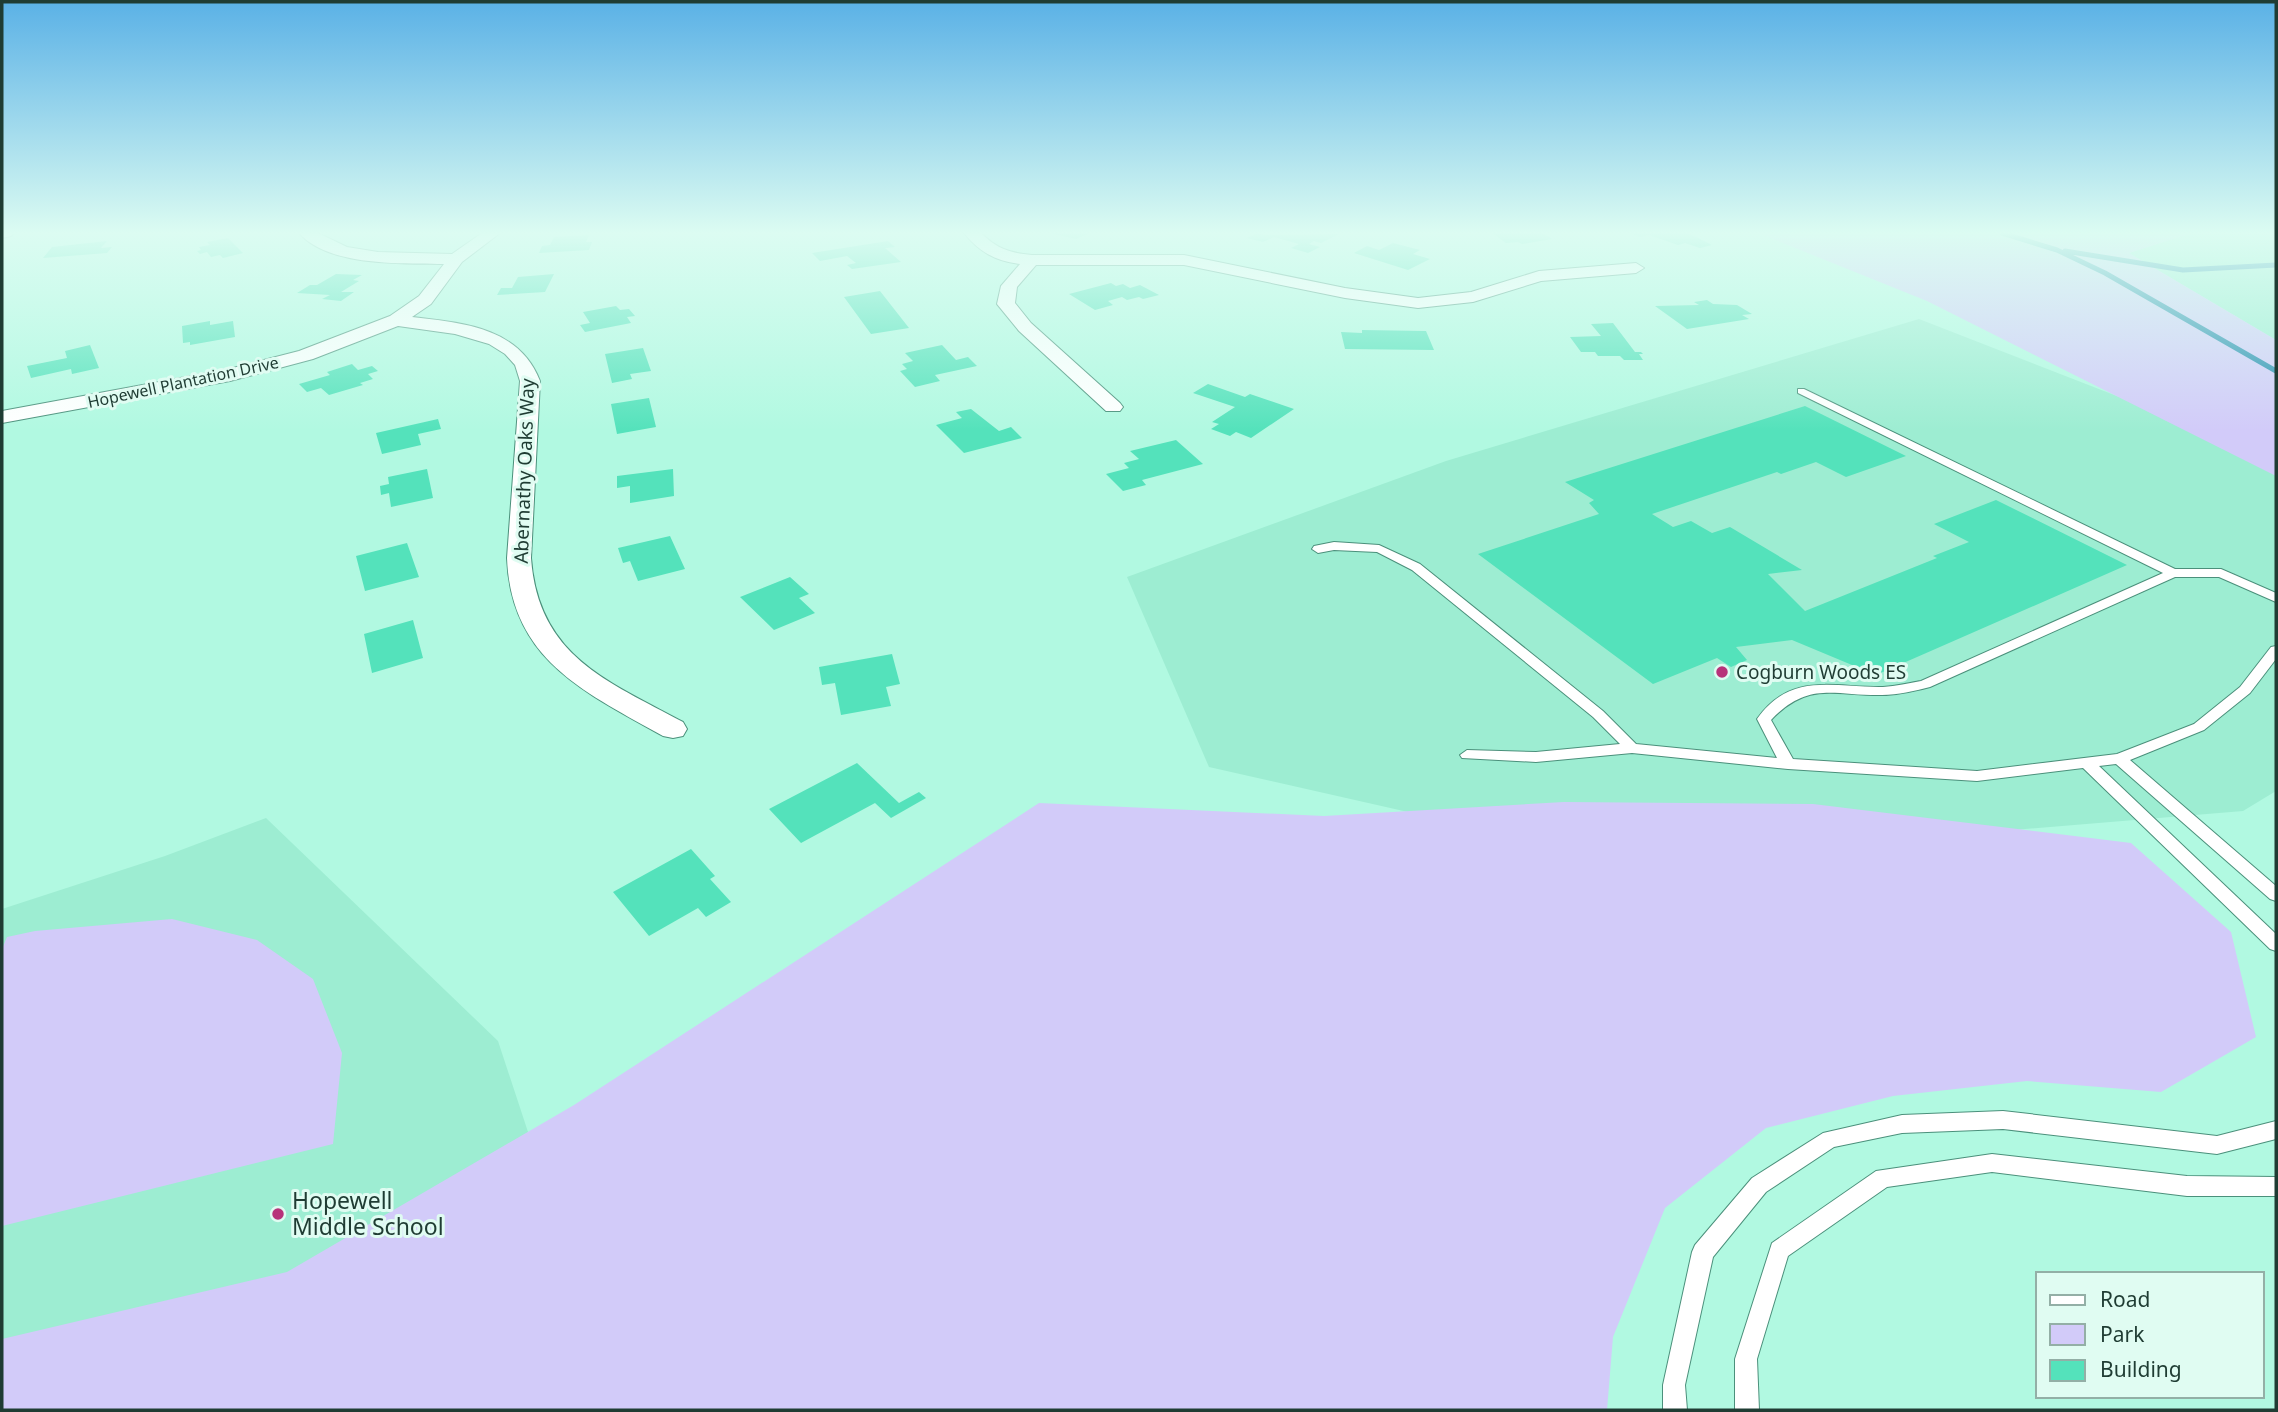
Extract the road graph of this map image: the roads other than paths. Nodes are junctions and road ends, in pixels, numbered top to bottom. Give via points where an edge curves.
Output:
1 (426, 299) edge
2 (1007, 299) edge
3 (1382, 299) edge
4 (1456, 299) edge
5 (396, 320) junction
6 (1801, 391) dead end
7 (1113, 407) dead end
8 (2, 416) edge
9 (1318, 549) dead end
10 (2173, 573) junction
11 (2276, 598) edge
12 (2276, 650) edge
13 (673, 729) dead end
14 (1632, 748) junction
15 (1467, 755) dead end
16 (2119, 759) junction
17 (2086, 763) junction
18 (1788, 764) junction
19 (2276, 895) edge
20 (2276, 944) edge
21 (2276, 1130) edge
22 (2276, 1187) edge
23 (1675, 1410) edge
24 (1747, 1410) edge

1 - 5 street, Hopewell Plantation Drive
2 - 7 street via 1025,327
3 - 4 street via 1418,303
5 - 8 street, Hopewell Plantation Drive via 262,368
5 - 13 street, Abernathy Oaks Way via 480,335 522,358 530,380 520,577 530,615 554,653 595,686
6 - 10 lane
9 - 14 lane via 1379,549 1416,567
10 - 11 lane via 2221,573
10 - 18 lane via 1925,684 1885,691 1805,688 1778,702 1764,719
12 - 16 lane via 2245,690 2199,727
14 - 15 lane via 1536,757
14 - 18 lane
16 - 17 lane
16 - 19 lane
17 - 18 lane via 1977,776
17 - 20 lane
21 - 23 lane via 2217,1145 2003,1120 1902,1124 1830,1139 1759,1185 1703,1252 1674,1385
22 - 24 lane via 2187,1185 1992,1163 1883,1178 1779,1250 1746,1359

